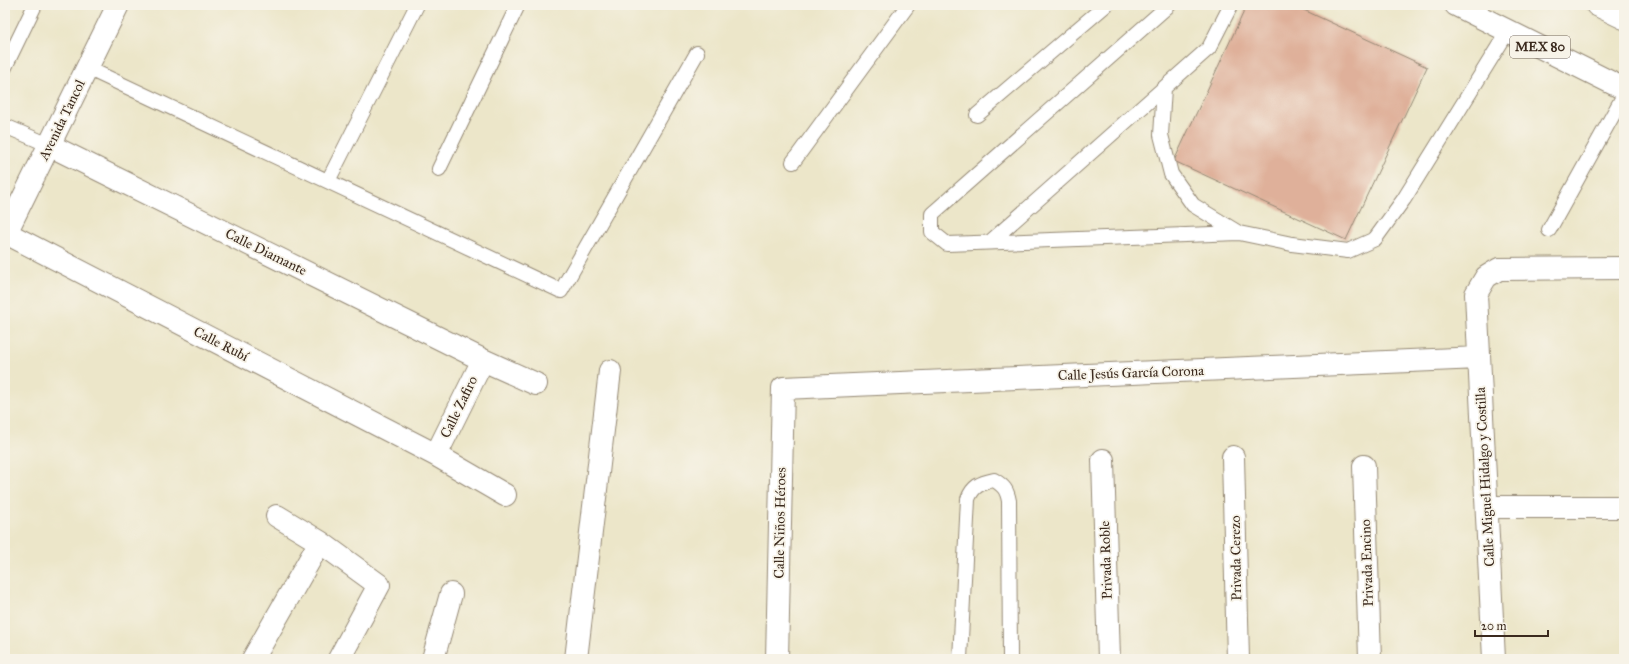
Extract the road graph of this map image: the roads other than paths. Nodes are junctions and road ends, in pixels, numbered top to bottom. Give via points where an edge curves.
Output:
1 (35, 5) edge
2 (118, 5) edge
3 (417, 5) edge
4 (518, 5) edge
5 (908, 5) edge
6 (1106, 5) edge
7 (1169, 5) edge
8 (1232, 5) edge
9 (1456, 5) edge
10 (1597, 5) edge
11 (1624, 18) edge
12 (1508, 31) junction
13 (697, 53) dead end
14 (5, 67) edge
15 (87, 68) junction
16 (1164, 88) junction
17 (1624, 90) edge
18 (1624, 95) edge
19 (977, 115) dead end
20 (5, 126) edge
21 (49, 145) junction
22 (793, 162) dead end
23 (439, 169) dead end
24 (328, 181) junction
25 (1549, 230) dead end
26 (1240, 233) junction
27 (5, 234) edge
28 (990, 242) junction
29 (1624, 268) edge
30 (1480, 358) junction
31 (482, 360) junction
32 (610, 371) dead end
33 (536, 384) dead end
34 (783, 388) joint
35 (436, 455) junction
36 (1233, 457) dead end
37 (1104, 460) dead end
38 (1364, 466) dead end
39 (505, 495) dead end
40 (1487, 507) junction
41 (1624, 508) edge
42 (277, 516) dead end
43 (320, 542) junction
44 (451, 594) dead end
45 (253, 659) edge
46 (339, 659) edge
47 (433, 659) edge
48 (576, 659) edge
49 (777, 659) edge
50 (960, 659) edge
51 (1010, 659) edge
52 (1109, 659) edge
53 (1238, 659) edge
54 (1370, 659) edge
55 (1494, 659) edge

1 - 14 lane
2 - 15 street, Avenida Tancol
3 - 24 lane
4 - 23 lane
5 - 22 lane
6 - 19 lane
7 - 28 lane via 932,214 932,232 947,244
8 - 16 lane via 1209,48
9 - 12 street, MEX 80
10 - 11 street
12 - 17 street, MEX 80
12 - 26 lane via 1404,199 1375,238 1348,251 1292,244
13 - 24 lane via 561,291
15 - 21 street, Avenida Tancol
15 - 24 lane
16 - 26 lane via 1161,135 1171,174 1193,205
16 - 28 lane
18 - 25 lane
20 - 21 lane
21 - 27 street, Avenida Tancol
21 - 31 street, Calle Diamante
26 - 28 lane
27 - 35 street, Calle Rubí
29 - 30 street, Calle Miguel Hidalgo y Costilla via 1499,269 1486,277 1476,294
30 - 34 street, Calle Jesús García Corona
30 - 40 street, Calle Miguel Hidalgo y Costilla
31 - 33 street, Calle Diamante
31 - 35 street, Calle Zafiro
32 - 48 street
34 - 49 street, Calle Niños Héroes
35 - 39 street, Calle Rubí
36 - 53 street, Privada Cerezo
37 - 52 street, Privada Roble
38 - 54 street, Privada Encino
40 - 41 street
40 - 55 street, Calle Miguel Hidalgo y Costilla
42 - 43 street
43 - 45 street
43 - 46 street via 379,585
44 - 47 street
50 - 51 lane via 968,500 971,491 978,484 994,480 1003,485 1009,501

